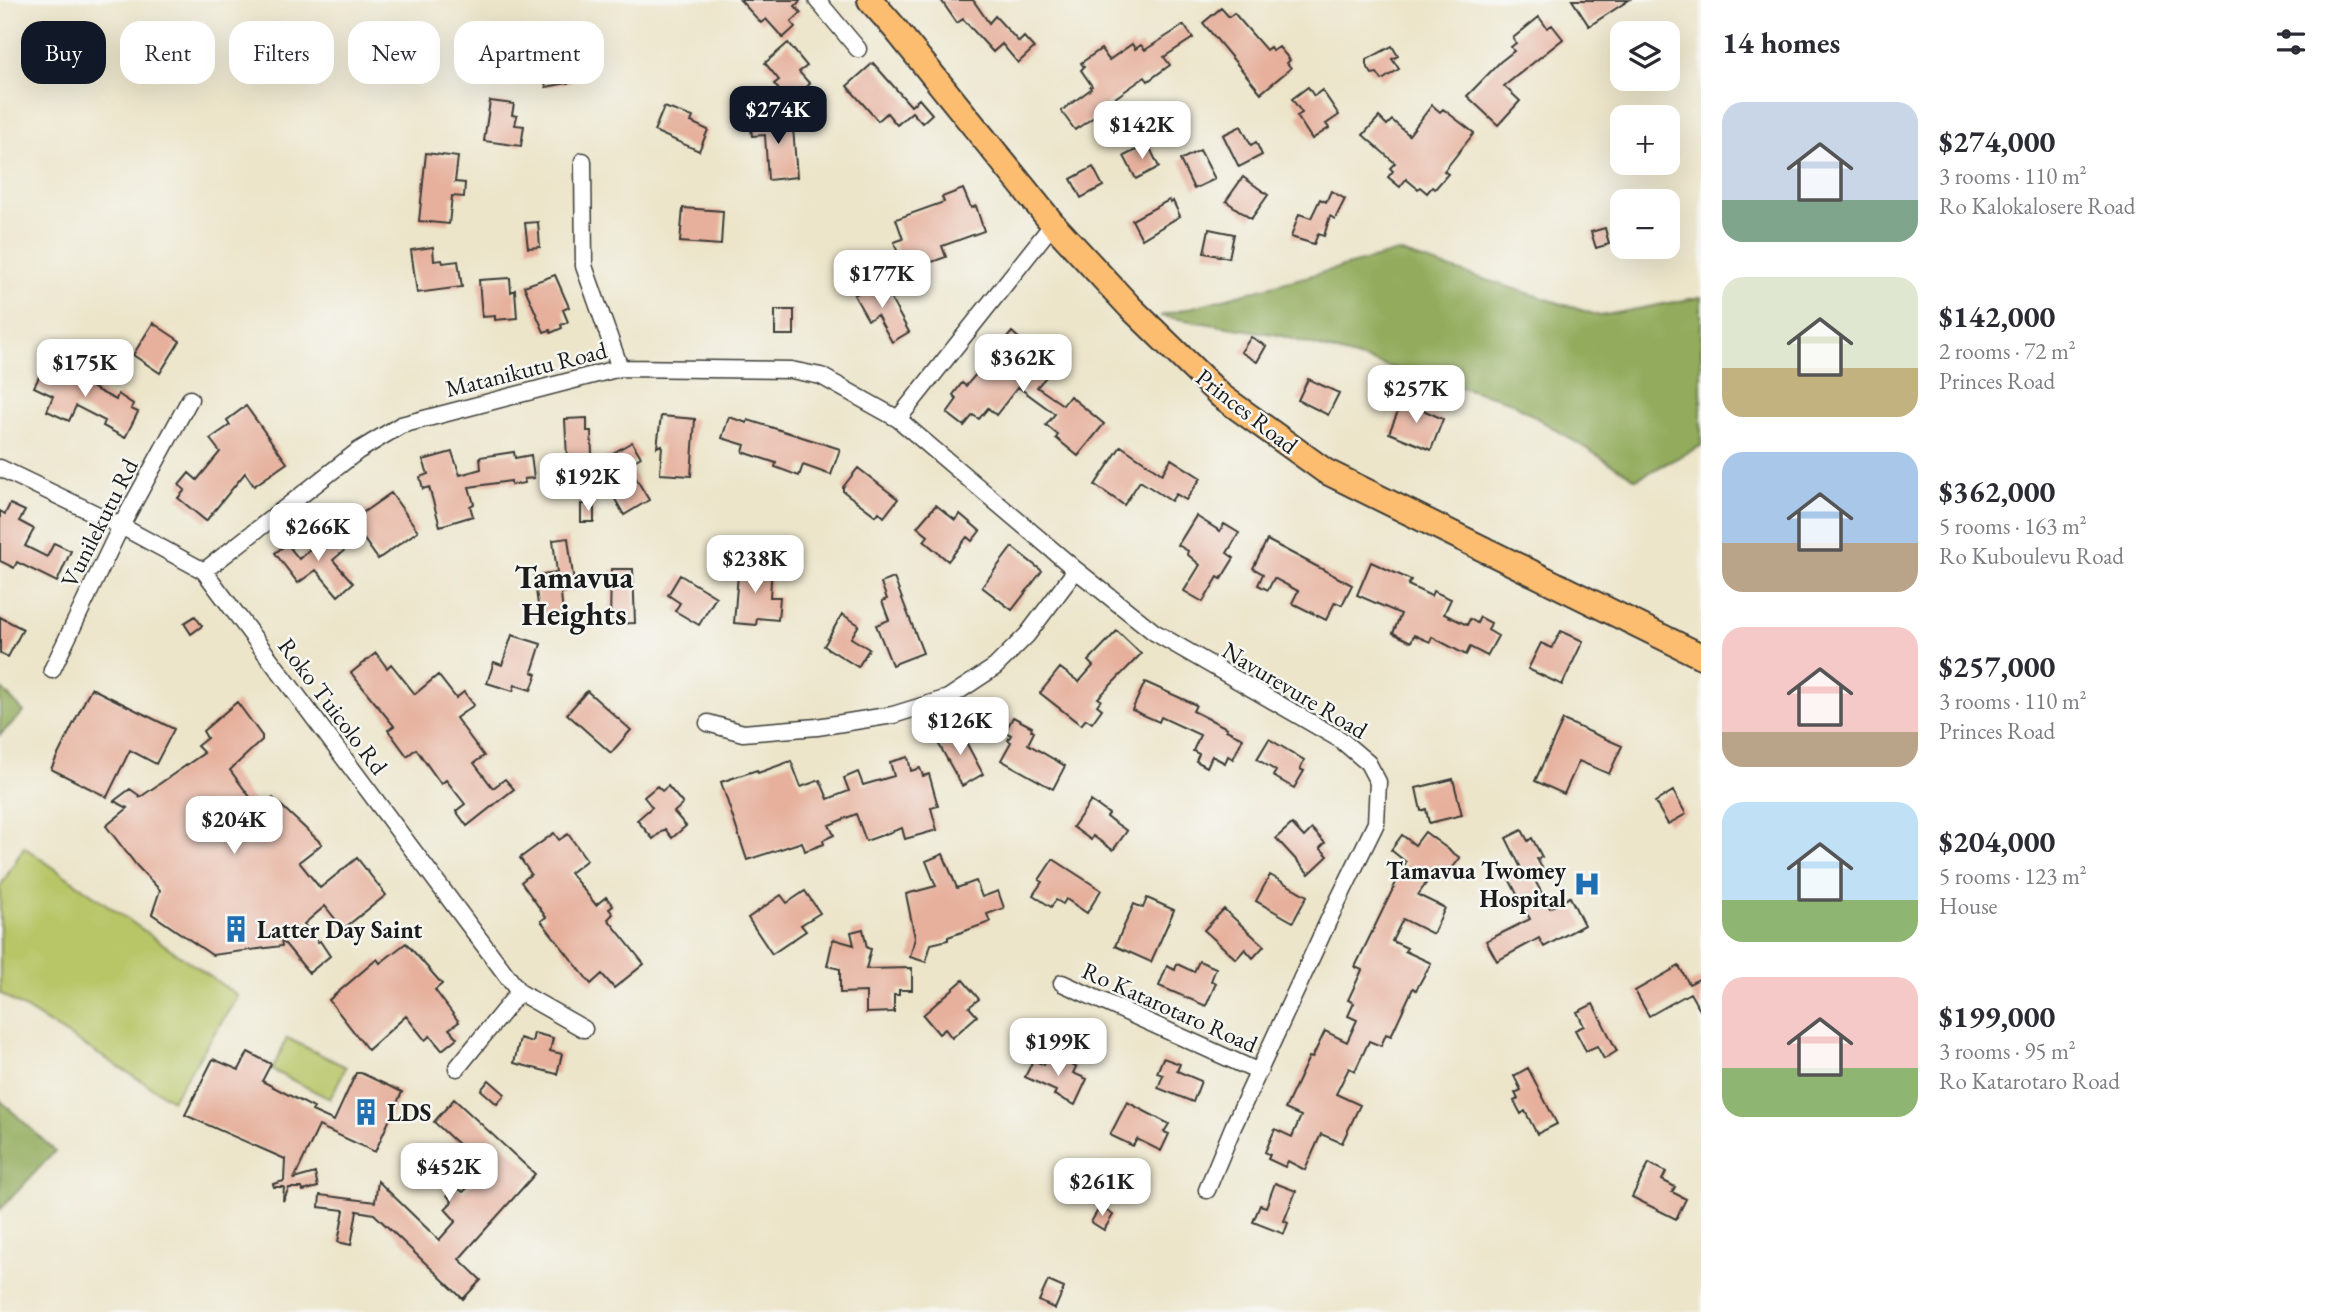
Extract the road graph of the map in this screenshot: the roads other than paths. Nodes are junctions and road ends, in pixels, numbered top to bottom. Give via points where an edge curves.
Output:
1 (817, 0) edge
2 (870, 0) edge
3 (859, 49) dead end
4 (583, 161) dead end
5 (1053, 224) junction
6 (620, 368) junction
7 (190, 399) dead end
8 (898, 419) junction
9 (0, 468) edge
10 (121, 526) junction
11 (204, 570) junction
12 (1076, 570) junction
13 (1701, 656) edge
14 (52, 670) dead end
15 (708, 723) dead end
16 (1062, 983) dead end
17 (519, 992) junction
18 (584, 1028) dead end
19 (457, 1068) dead end
20 (1259, 1072) junction
21 (1207, 1190) dead end

1 - 3 street
2 - 5 main road, Princes Road
4 - 6 street via 584,266
5 - 8 street
5 - 13 main road, Princes Road via 1220,396 1325,471
6 - 8 street, Matanikutu Road via 791,370 821,376
6 - 11 street, Matanikutu Road via 401,425 358,451
7 - 10 street, Vunilekutu Rd
8 - 12 street, Navurevure Road
9 - 10 street, Roko Tuicolo Rd
10 - 11 street, Roko Tuicolo Rd
10 - 14 street, Vunilekutu Rd
11 - 17 street, Roko Tuicolo Rd
12 - 15 street via 1027,635 995,667 948,698 893,715 817,727 743,733
12 - 20 street, Navurevure Road via 1154,632 1341,740 1368,763 1378,782 1376,823
16 - 20 street, Ro Katarotaro Road
17 - 18 street, Roko Tuicolo Rd
17 - 19 street
20 - 21 street, Navurevure Road

